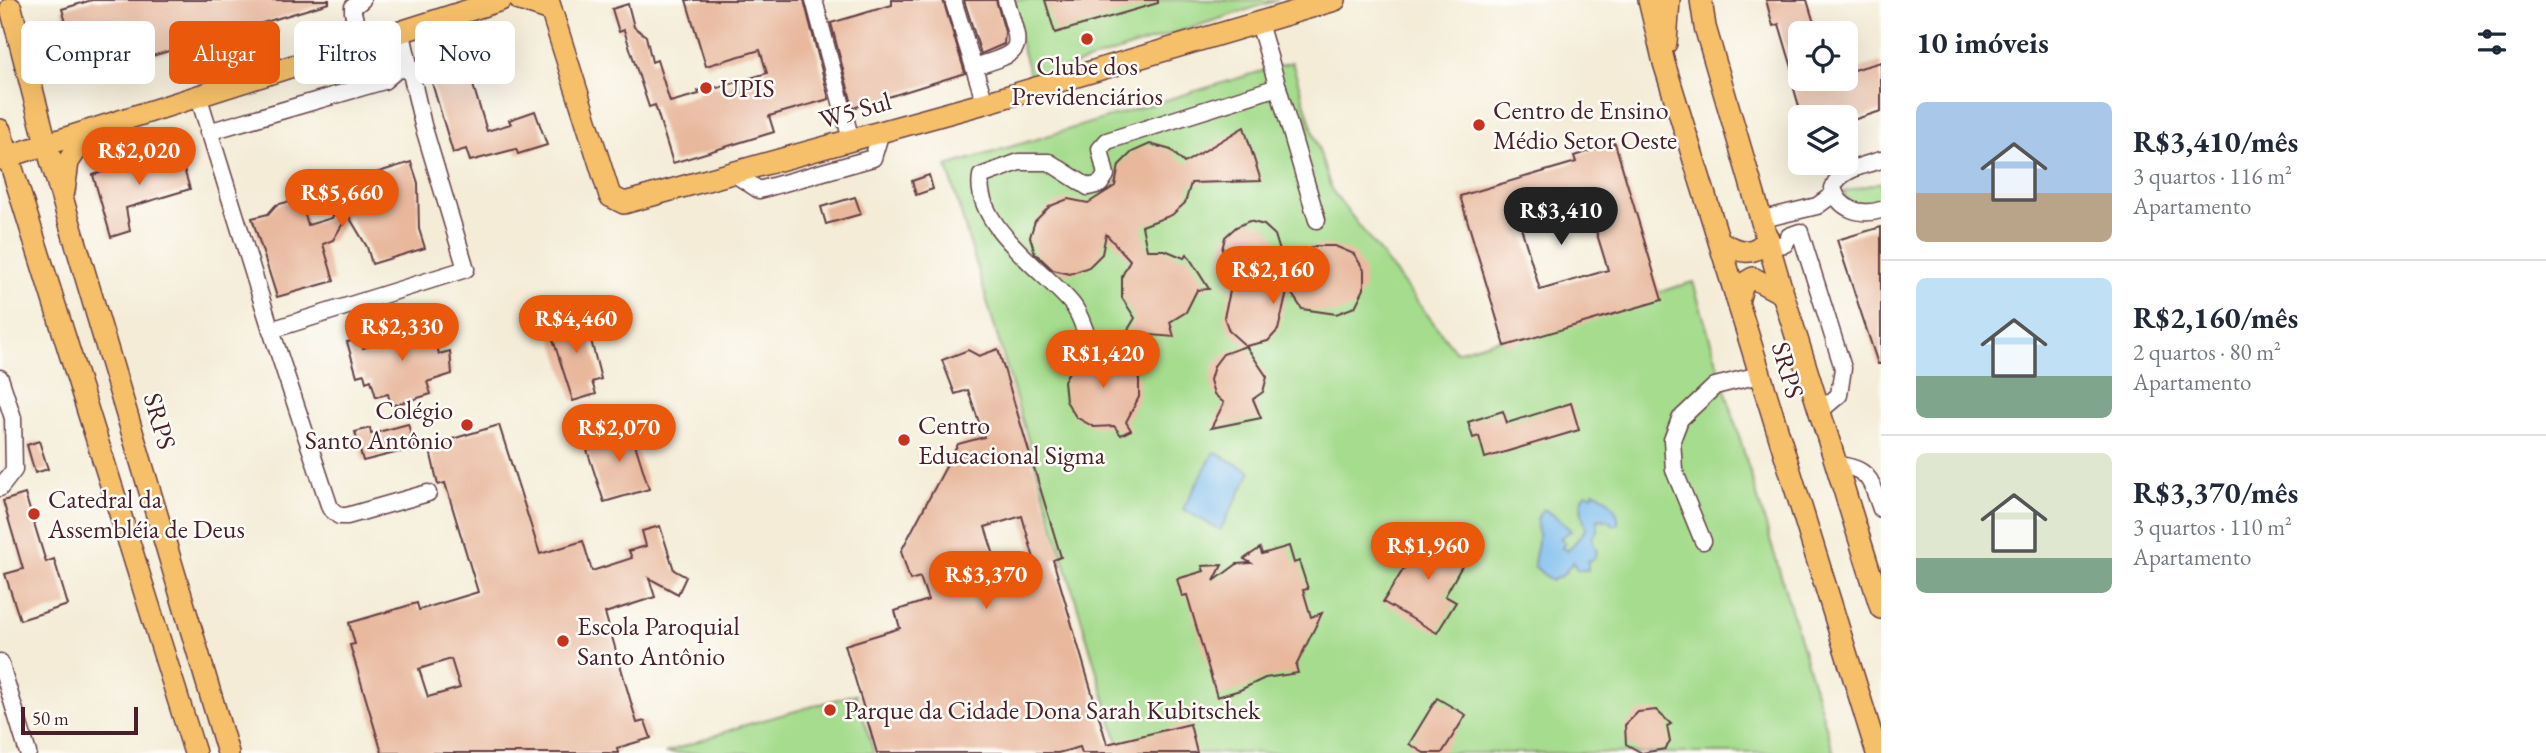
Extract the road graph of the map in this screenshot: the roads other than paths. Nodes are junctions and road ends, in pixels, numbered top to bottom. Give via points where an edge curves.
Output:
1 (362, 0) edge
2 (501, 0) edge
3 (520, 0) edge
4 (814, 0) edge
5 (953, 0) edge
6 (1006, 0) edge
7 (1335, 0) edge
8 (1649, 0) edge
9 (1669, 0) edge
10 (1701, 0) edge
11 (550, 5) edge
12 (8, 9) edge
13 (355, 21) edge
14 (1259, 23) junction
15 (401, 34) edge
16 (1664, 63) junction
17 (974, 67) junction
18 (294, 68) edge
19 (401, 81) edge
20 (362, 84) edge
21 (1278, 88) junction
22 (199, 98) junction
23 (985, 103) junction
24 (0, 130) edge
25 (208, 132) junction
26 (881, 132) junction
27 (87, 134) junction
28 (850, 140) junction
29 (47, 147) junction
30 (4, 158) edge
31 (1881, 160) edge
32 (733, 173) junction
33 (1835, 193) junction
34 (63, 196) junction
35 (1881, 210) edge
36 (1317, 220) dead end
37 (1767, 234) junction
38 (1721, 242) junction
39 (1783, 294) junction
40 (1739, 298) junction
41 (271, 330) junction
42 (1086, 333) dead end
43 (1759, 375) junction
44 (0, 378) edge
45 (1819, 411) junction
46 (1836, 465) junction
47 (0, 488) edge
48 (428, 493) dead end
49 (1881, 509) edge
50 (1703, 541) dead end
51 (1879, 593) edge
52 (0, 662) edge
53 (28, 753) edge
54 (195, 753) edge
55 (228, 753) edge
56 (1877, 753) edge

1 - 13 street via 353,12
2 - 15 main road
3 - 11 main road, W5 Sul
4 - 28 street
5 - 17 street
6 - 17 street via 1017,47 1013,54
7 - 14 main road, W5 Sul
8 - 16 main road
9 - 16 main road, SRPS
10 - 37 main road, SRPS
11 - 32 main road, W5 Sul via 610,196 632,202
12 - 29 main road, SRPS
14 - 21 street
14 - 23 main road, W5 Sul
16 - 38 main road, SRPS
17 - 23 street
18 - 22 main road
19 - 41 street via 423,125 466,269
20 - 25 street
21 - 36 street
21 - 42 street via 1107,141 1100,149 1106,175 1100,184 1088,187 1049,162 1020,162 981,176 979,191 998,228 1075,307
22 - 25 street
22 - 27 main road
23 - 26 main road, W5 Sul
24 - 30 main road
25 - 41 street
26 - 28 main road, W5 Sul
26 - 32 street via 873,158 759,190
27 - 29 main road
27 - 34 main road via 68,162
28 - 32 main road, W5 Sul
29 - 30 main road
29 - 34 main road, SRPS
30 - 54 main road
31 - 33 street via 1837,180
33 - 35 street via 1857,212
33 - 37 street
34 - 55 main road, SRPS
37 - 38 main road via 1763,246 1751,252
37 - 39 main road, SRPS
37 - 45 street via 1785,244 1789,236 1800,232 1843,368 1839,395
38 - 40 main road, SRPS
39 - 40 main road via 1753,278 1743,284
39 - 45 main road, SRPS
40 - 43 main road, SRPS
41 - 48 street via 330,508 347,516
43 - 50 street via 1715,386 1680,419 1672,440 1674,470
43 - 56 main road, SRPS
44 - 47 street via 13,418 14,470
45 - 46 main road, SRPS
46 - 49 street via 1864,472
46 - 51 main road, SRPS
52 - 53 street

